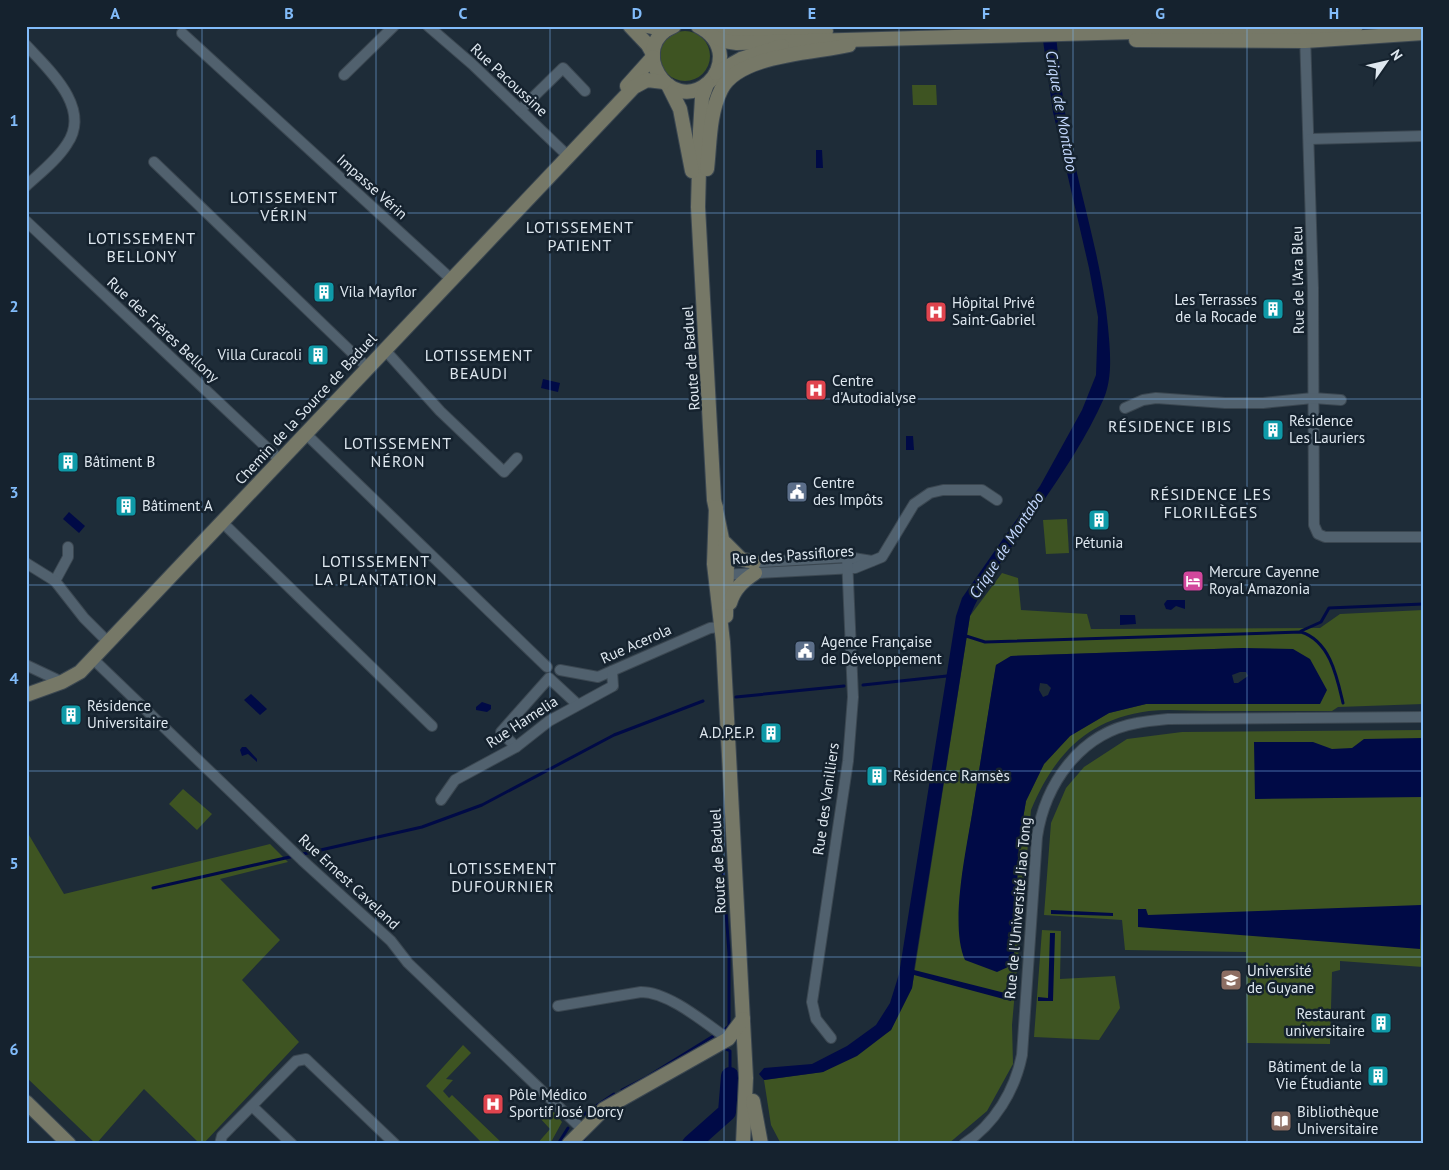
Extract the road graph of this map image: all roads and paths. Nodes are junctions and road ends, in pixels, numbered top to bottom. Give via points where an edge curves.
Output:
1 (394, 26) edge
2 (428, 26) edge
3 (630, 26) edge
4 (647, 26) edge
5 (699, 26) edge
6 (1356, 26) edge
7 (670, 28) edge
8 (715, 31) edge
9 (182, 33) dead end
10 (1201, 33) edge
11 (1423, 33) edge
12 (1305, 35) junction
13 (877, 38) junction
14 (810, 40) junction
15 (26, 45) edge
16 (653, 56) junction
17 (716, 73) junction
18 (344, 75) dead end
19 (666, 84) junction
20 (707, 84) junction
21 (585, 91) dead end
22 (520, 110) junction
23 (597, 127) junction
24 (1423, 136) edge
25 (1310, 138) junction
26 (568, 156) junction
27 (154, 162) dead end
28 (26, 186) edge
29 (698, 207) junction
30 (26, 221) edge
31 (699, 233) junction
32 (451, 279) junction
33 (385, 350) junction
34 (368, 368) junction
35 (1312, 398) junction
36 (1341, 400) dead end
37 (1125, 408) dead end
38 (306, 434) junction
39 (517, 458) dead end
40 (280, 460) junction
41 (997, 500) dead end
42 (716, 507) junction
43 (222, 522) junction
44 (1423, 537) edge
45 (724, 542) junction
46 (68, 547) dead end
47 (846, 557) junction
48 (873, 561) junction
49 (26, 563) edge
50 (754, 568) junction
51 (721, 569) junction
52 (847, 569) junction
53 (55, 581) junction
54 (727, 611) junction
55 (722, 627) junction
56 (723, 642) junction
57 (109, 643) junction
58 (93, 660) junction
59 (26, 665) edge
60 (547, 667) dead end
61 (560, 670) dead end
62 (612, 671) junction
63 (62, 682) junction
64 (26, 695) edge
65 (577, 704) junction
66 (1423, 717) edge
67 (432, 726) dead end
68 (516, 747) junction
69 (441, 800) dead end
70 (558, 1006) dead end
71 (743, 1019) junction
72 (831, 1038) dead end
73 (728, 1039) junction
74 (745, 1059) junction
75 (746, 1078) junction
76 (26, 1102) edge
77 (252, 1106) junction
78 (582, 1129) junction
79 (966, 1142) edge
80 (69, 1144) edge
81 (220, 1144) edge
82 (292, 1144) edge
83 (395, 1144) edge
84 (569, 1144) edge
85 (743, 1144) edge
86 (761, 1144) edge

1 - 18 street
2 - 22 street, Rue Pacoussine
3 - 16 main road, Route de Baduel via 648,45
4 - 7 main road
5 - 8 main road
6 - 12 main road
7 - 16 main road, Chemin de la Source de Baduel via 656,43
8 - 13 main road via 824,31
8 - 14 main road via 724,41 738,43
8 - 17 main road via 719,50
9 - 32 street, Impasse Vérin
10 - 12 main road
10 - 13 main road via 1144,41 1083,34
11 - 12 main road
12 - 25 street, Rue de l'Ara Bleu
13 - 14 main road
13 - 31 main road via 827,50 790,54 741,70 730,78 722,87 712,117
14 - 17 main road via 741,59
15 - 28 street via 58,80 73,109 75,122 67,145
16 - 19 main road, Route de Baduel via 656,71
16 - 23 main road, Chemin de la Source de Baduel
17 - 20 main road
19 - 20 main road, Chemin de la Source de Baduel via 688,91
19 - 23 main road, Chemin de la Source de Baduel via 641,81
19 - 29 main road, Route de Baduel via 678,102 686,130
20 - 29 main road, Route de Baduel via 702,98
21 - 22 street via 563,68
22 - 26 street, Rue Pacoussine
23 - 26 main road, Chemin de la Source de Baduel
24 - 25 street
25 - 35 street, Rue de l'Ara Bleu via 1314,330
26 - 32 main road, Chemin de la Source de Baduel
27 - 34 street
29 - 31 main road, Route de Baduel
30 - 40 street, Rue des Frères Bellony
31 - 42 main road, Route de Baduel
32 - 33 main road, Chemin de la Source de Baduel
33 - 34 main road, Chemin de la Source de Baduel
33 - 39 street via 440,410 504,472
34 - 38 main road, Chemin de la Source de Baduel
35 - 36 street
35 - 37 street via 1225,403 1156,398
35 - 44 street, Rue de l'Ara Bleu via 1318,534 1325,537
38 - 40 main road, Chemin de la Source de Baduel
38 - 60 street
40 - 43 main road, Chemin de la Source de Baduel
41 - 48 street, Rue des Passiflores via 980,490 930,493 914,504 886,552
42 - 45 main road, Route de Baduel
42 - 51 main road, Route de Baduel
43 - 57 main road, Chemin de la Source de Baduel
43 - 67 street
45 - 50 main road
45 - 51 main road, Route de Baduel
46 - 53 street via 68,558
47 - 48 street, Rue des Passiflores
47 - 50 street, Rue des Passiflores
47 - 52 street, Rue des Vanilliers
48 - 52 street, Rue des Passiflores
49 - 53 street
50 - 51 street, Rue des Passiflores
50 - 52 street, Rue des Passiflores
50 - 54 main road via 732,594
51 - 54 main road, Route de Baduel
51 - 55 main road, Route de Baduel
52 - 72 street, Rue des Vanilliers via 853,697 848,761 812,1002 816,1019
53 - 57 street
54 - 56 main road, Route de Baduel
55 - 56 main road, Route de Baduel
55 - 62 street, Rue Acerola via 710,628
56 - 71 main road, Route de Baduel
57 - 58 main road, Chemin de la Source de Baduel
58 - 63 main road, Chemin de la Source de Baduel
58 - 78 street, Rue Ernest Caveland via 390,941 408,963
59 - 63 street
61 - 62 street, Rue Acerola via 598,677
62 - 65 street, Rue Hamelia via 613,686
63 - 64 main road, Chemin de la Source de Baduel
65 - 68 street, Rue Hamelia
65 - 68 street via 549,678 501,732
66 - 79 street, Rue de l'Université Jiao Tong via 1168,719 1136,723 1103,735 1069,762 1051,787 1041,813 1037,837 1022,1055 1018,1073 1009,1096
68 - 69 street, Rue Hamelia via 455,780
70 - 73 street via 641,992 654,994
71 - 73 main road
71 - 74 main road, Route de Baduel
73 - 74 main road
73 - 78 main road via 604,1109
74 - 75 main road, Route de Baduel
75 - 85 main road, Route de Baduel
75 - 86 main road, Route de Baduel
76 - 80 main road
77 - 81 street via 222,1136
77 - 82 street
77 - 83 street via 296,1062 306,1059
78 - 84 main road

